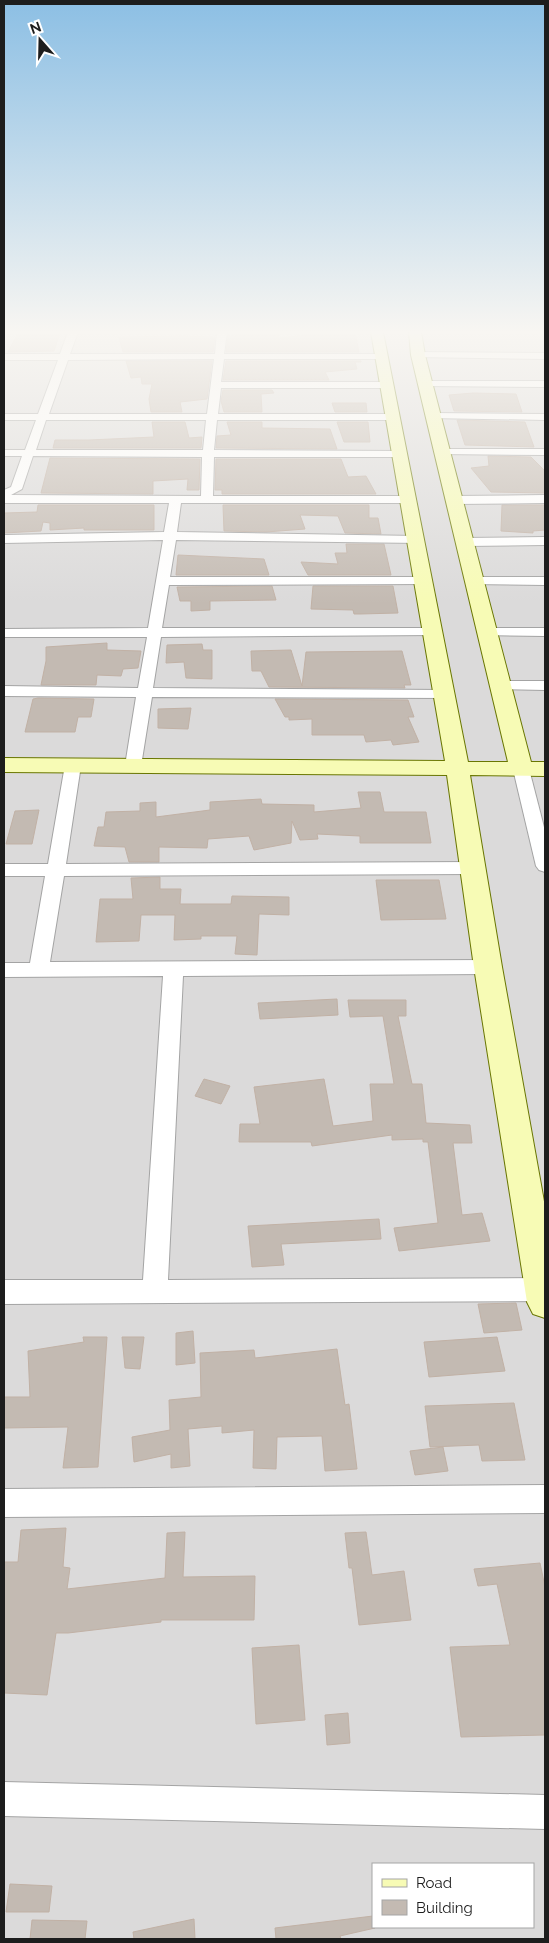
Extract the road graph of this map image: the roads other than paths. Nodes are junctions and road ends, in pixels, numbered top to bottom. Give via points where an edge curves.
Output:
1 (40, 423) edge
2 (211, 423) edge
3 (394, 423) edge
4 (435, 423) edge
5 (442, 452) junction
6 (545, 452) edge
7 (4, 453) edge
8 (29, 453) junction
9 (208, 453) junction
10 (400, 454) junction
11 (4, 494) edge
12 (4, 499) edge
13 (176, 499) junction
14 (545, 499) edge
15 (207, 500) junction
16 (408, 500) junction
17 (454, 500) junction
18 (170, 536) junction
19 (4, 539) edge
20 (416, 540) junction
21 (545, 541) edge
22 (465, 542) junction
23 (163, 581) junction
24 (424, 581) junction
25 (474, 581) junction
26 (545, 581) edge
27 (433, 632) junction
28 (487, 632) junction
29 (545, 632) edge
30 (4, 633) edge
31 (155, 633) junction
32 (500, 686) junction
33 (545, 686) edge
34 (4, 691) edge
35 (145, 693) junction
36 (445, 695) junction
37 (4, 765) edge
38 (73, 765) junction
39 (133, 766) junction
40 (458, 769) junction
41 (521, 769) junction
42 (545, 769) edge
43 (544, 859) edge
44 (475, 868) junction
45 (4, 870) edge
46 (56, 870) junction
47 (488, 967) junction
48 (173, 969) junction
49 (4, 970) edge
50 (39, 970) junction
51 (155, 1291) junction
52 (4, 1292) edge
53 (544, 1296) edge
54 (545, 1499) edge
55 (4, 1504) edge
56 (4, 1799) edge
57 (545, 1812) edge

1 - 8 street
2 - 9 street
3 - 10 street
4 - 5 street
5 - 6 street
5 - 17 street
7 - 8 street
8 - 9 street
8 - 11 street via 16,489
9 - 10 street
9 - 15 street
10 - 16 street
12 - 13 street
13 - 15 street
13 - 18 street
14 - 17 street
15 - 16 street
16 - 20 street
17 - 22 street
18 - 19 street
18 - 20 street
18 - 23 street
20 - 24 street
21 - 22 street
22 - 25 street
23 - 24 street
23 - 31 street
24 - 27 street
25 - 26 street
25 - 28 street
27 - 31 street
27 - 36 street
28 - 29 street
28 - 32 street
30 - 31 street
31 - 35 street
32 - 33 street
32 - 41 street
34 - 35 street
35 - 36 street
35 - 39 street
36 - 40 street
37 - 38 street
38 - 39 street
38 - 46 street
39 - 40 street
40 - 41 street
40 - 44 street
41 - 42 street
41 - 43 street
44 - 46 street
44 - 47 street
45 - 46 street
46 - 50 street
47 - 48 street
47 - 53 street
48 - 50 street
48 - 51 street
49 - 50 street
51 - 52 street
51 - 53 street
54 - 55 street
56 - 57 street

